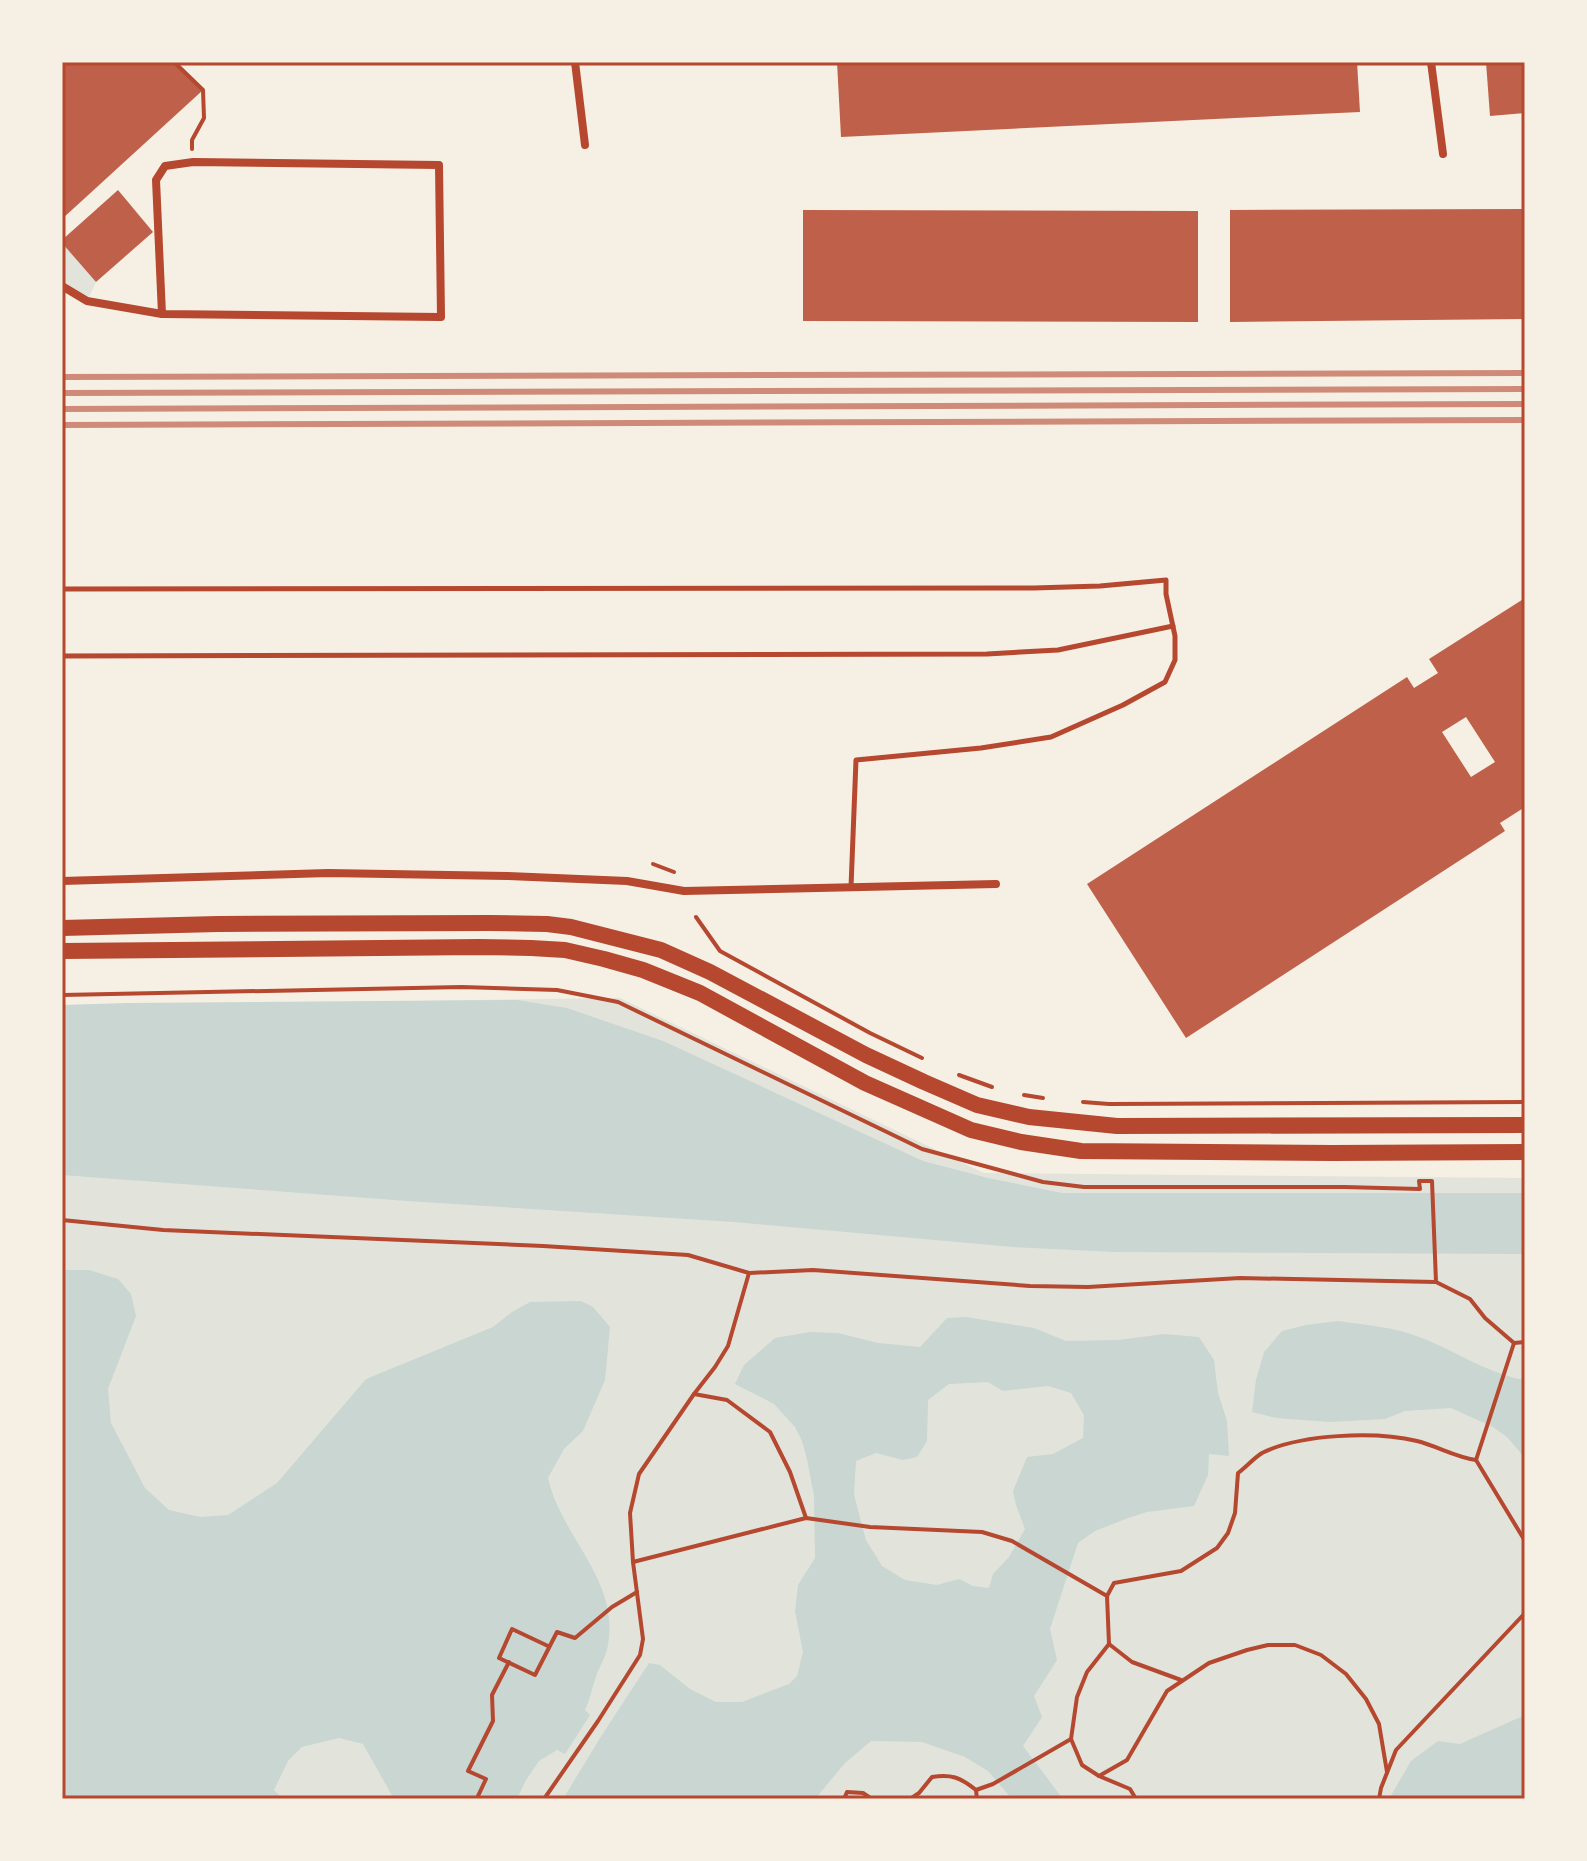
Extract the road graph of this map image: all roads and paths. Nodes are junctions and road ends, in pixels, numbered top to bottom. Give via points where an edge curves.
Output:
1 (174, 62) edge
2 (575, 62) edge
3 (1431, 62) edge
4 (585, 145) dead end
5 (1443, 154) dead end
6 (193, 162) junction
7 (62, 286) edge
8 (162, 314) junction
9 (62, 589) edge
10 (1173, 626) junction
11 (62, 656) edge
12 (653, 864) dead end
13 (674, 872) dead end
14 (62, 881) edge
15 (996, 884) dead end
16 (851, 887) junction
17 (696, 917) dead end
18 (62, 928) edge
19 (62, 951) edge
20 (62, 995) edge
21 (931, 1063) dead end
22 (958, 1074) dead end
23 (1003, 1092) dead end
24 (1017, 1094) dead end
25 (1046, 1098) dead end
26 (1072, 1101) dead end
27 (1525, 1102) edge
28 (1525, 1125) edge
29 (1525, 1152) edge
30 (62, 1220) edge
31 (749, 1273) junction
32 (1436, 1282) junction
33 (1525, 1342) edge
34 (1514, 1343) junction
35 (694, 1394) junction
36 (1476, 1460) junction
37 (806, 1518) junction
38 (1525, 1541) edge
39 (633, 1562) junction
40 (637, 1592) junction
41 (1107, 1596) junction
42 (1525, 1613) edge
43 (1109, 1644) junction
44 (548, 1646) junction
45 (509, 1662) junction
46 (1182, 1681) junction
47 (1071, 1739) junction
48 (1387, 1772) junction
49 (1099, 1776) junction
50 (976, 1790) junction
51 (479, 1799) edge
52 (544, 1799) edge
53 (844, 1799) edge
54 (872, 1799) edge
55 (910, 1799) edge
56 (977, 1799) edge
57 (1136, 1799) edge
58 (1379, 1799) edge

1 - 6 path via 203,90 204,118 192,140
2 - 4 street
3 - 5 street
6 - 8 street via 165,166 156,180
6 - 8 street via 439,165 441,317
7 - 8 street via 87,301
9 - 10 lane via 1034,588 1166,580
10 - 11 lane via 1058,650 987,654
10 - 16 lane via 1175,660 1165,682 1051,737 856,760
12 - 13 path
14 - 16 street via 328,873 627,881 684,891
15 - 16 street
17 - 21 path via 720,951
18 - 28 main road via 559,926 661,950 924,1082 977,1105 1029,1117 1117,1126
19 - 29 main road via 565,950 678,983 865,1083 971,1130 1021,1142 1081,1151
20 - 32 path via 462,987 557,990 618,1002 922,1149 1043,1182 1084,1187 1420,1189 1419,1181 1432,1181
22 - 23 path
24 - 25 path
26 - 27 path
30 - 31 path via 163,1230 688,1255
31 - 32 path via 813,1270 1074,1287 1240,1278
31 - 35 path via 728,1346
32 - 34 path via 1470,1299
33 - 34 path
34 - 36 path
35 - 37 path via 727,1400 770,1432
35 - 39 path via 639,1474 630,1513
36 - 38 path
36 - 41 path via 1382,1436 1341,1436 1278,1447 1238,1473 1235,1513 1217,1548 1181,1571 1114,1583
37 - 39 path
37 - 41 path via 982,1532 1012,1541
39 - 40 path
40 - 44 path via 575,1638 557,1632
40 - 52 path via 640,1655
41 - 43 path
42 - 48 path via 1396,1750
43 - 46 path via 1132,1662
43 - 47 path via 1087,1672 1077,1697
44 - 45 path via 535,1675
44 - 45 path via 512,1629 499,1658
45 - 51 path via 492,1695 493,1721 468,1771 486,1779
46 - 48 path via 1209,1663 1268,1645 1295,1645 1321,1655 1366,1699 1379,1724
46 - 49 path via 1167,1691 1127,1760
47 - 49 path via 1082,1765
47 - 50 path
48 - 58 path
49 - 57 path via 1130,1789
50 - 55 path via 950,1775 932,1777
50 - 56 path
53 - 54 path via 847,1792

